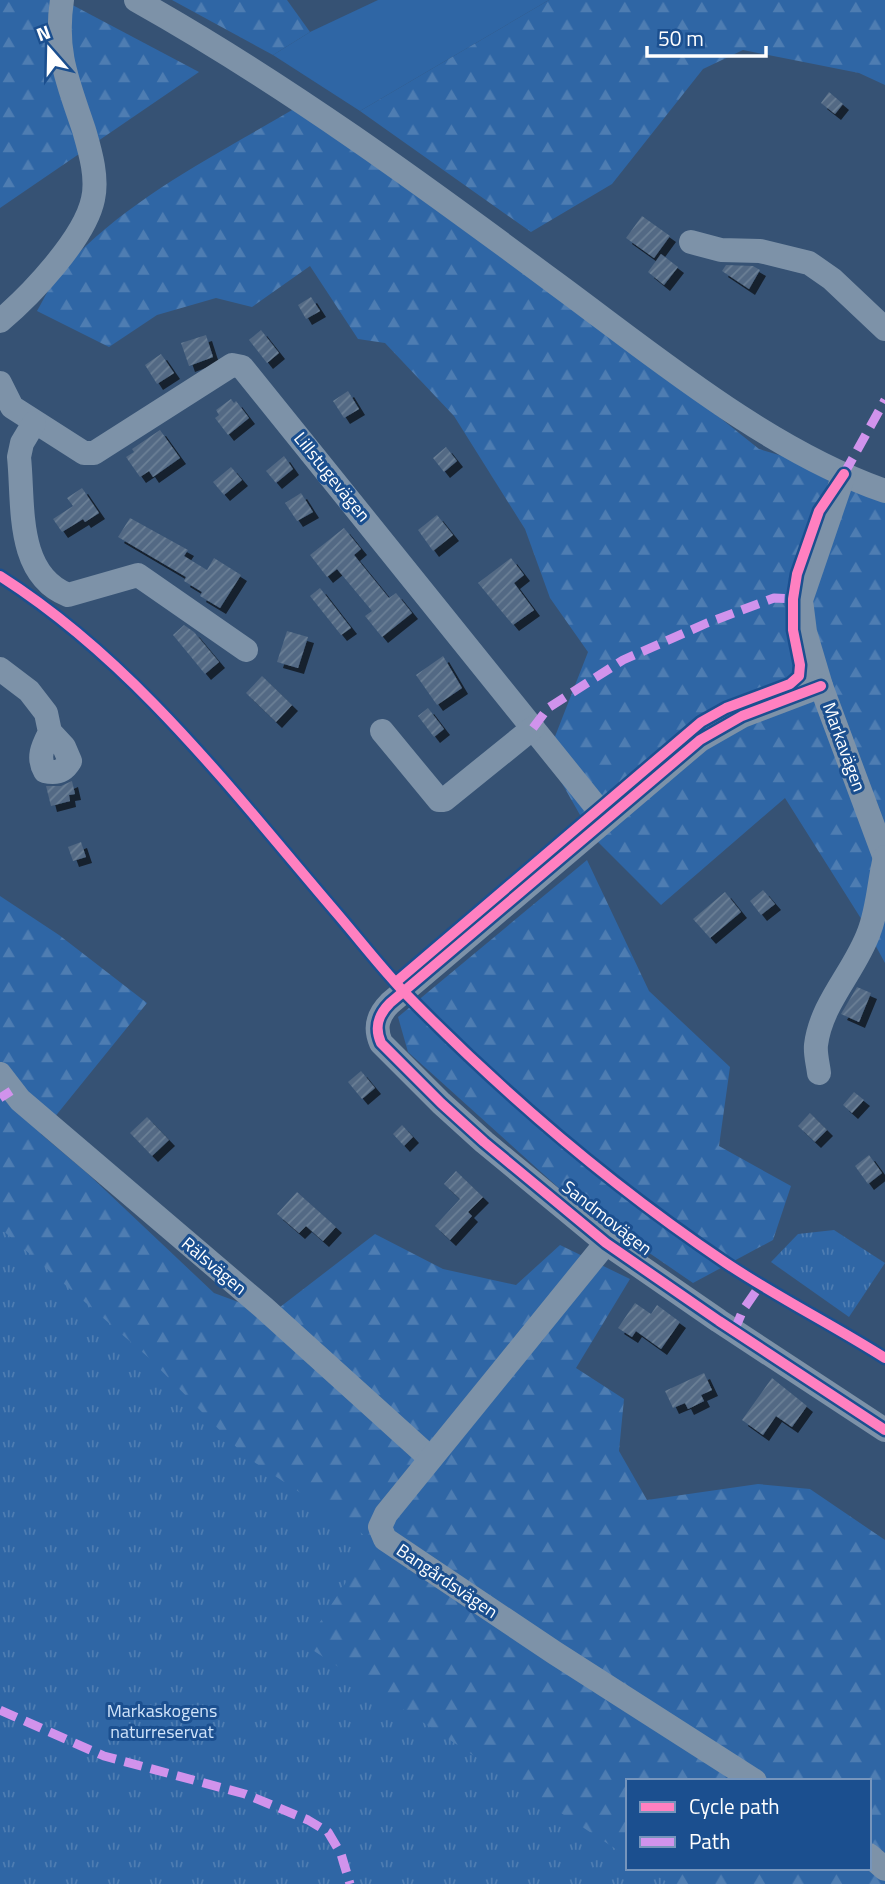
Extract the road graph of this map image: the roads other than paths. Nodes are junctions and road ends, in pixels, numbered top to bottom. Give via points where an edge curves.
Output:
1 (62, 0) edge
2 (136, 0) edge
3 (691, 242) dead end
4 (0, 321) edge
5 (885, 329) edge
6 (0, 383) edge
7 (34, 423) junction
8 (844, 474) junction
9 (885, 491) edge
10 (246, 650) dead end
11 (0, 669) edge
12 (821, 686) junction
13 (533, 727) junction
14 (383, 731) dead end
15 (50, 732) dead end
16 (606, 819) junction
17 (885, 858) edge
18 (819, 1073) dead end
19 (0, 1074) edge
20 (606, 1242) junction
21 (885, 1430) edge
22 (430, 1458) junction
23 (752, 1779) edge
24 (871, 1857) edge
25 (885, 1869) edge

1 - 4 street via 61,58 91,157 94,197 76,236 28,298
2 - 8 street via 337,126 723,406
3 - 5 street via 808,263
6 - 7 street, Lillstugevägen via 12,407
7 - 10 street via 19,457 28,549 38,571 68,595 138,575
7 - 13 street, Lillstugevägen via 84,453 94,453 232,365 242,367
8 - 9 street
8 - 12 street, Markavägen via 801,600
11 - 15 street via 29,691 46,713
12 - 16 street, Sandmovägen via 719,727
12 - 17 street, Markavägen
13 - 14 street via 444,800 439,800
13 - 16 street, Lillstugevägen
16 - 20 street, Sandmovägen via 381,1012 377,1034 441,1103
17 - 18 street via 868,935 818,1034
19 - 22 street, Rälsvägen via 20,1100 264,1308
20 - 21 street, Sandmovägen
20 - 22 street, Bangårdsvägen
22 - 23 street, Bangårdsvägen via 386,1514 380,1527 385,1539
24 - 25 street

